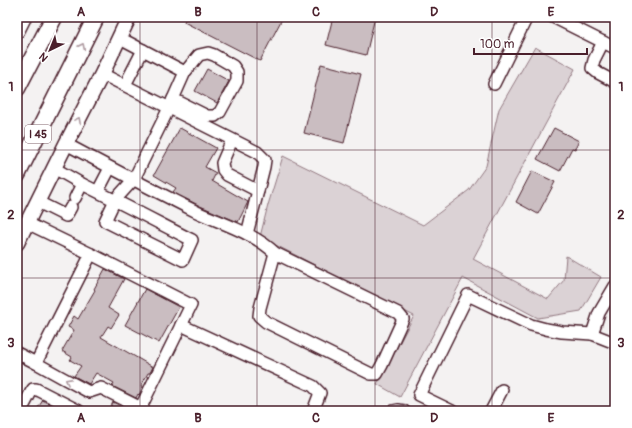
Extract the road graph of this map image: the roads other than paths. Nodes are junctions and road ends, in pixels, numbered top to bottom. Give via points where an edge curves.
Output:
1 (24, 17) edge
2 (54, 17) edge
3 (96, 17) edge
4 (129, 17) edge
5 (527, 17) edge
6 (553, 17) edge
7 (17, 32) edge
8 (120, 38) junction
9 (603, 42) junction
10 (615, 48) edge
11 (143, 50) junction
12 (185, 72) junction
13 (102, 74) junction
14 (615, 82) edge
15 (494, 84) dead end
16 (125, 86) junction
17 (17, 88) edge
18 (171, 104) junction
19 (232, 140) junction
20 (66, 144) junction
21 (54, 168) junction
22 (110, 168) junction
23 (17, 175) edge
24 (134, 180) junction
25 (82, 184) junction
26 (98, 191) junction
27 (258, 191) junction
28 (115, 200) junction
29 (38, 202) junction
30 (27, 223) junction
31 (247, 234) junction
32 (17, 243) edge
33 (275, 253) junction
34 (91, 254) junction
35 (615, 286) edge
36 (181, 325) junction
37 (592, 334) junction
38 (615, 343) edge
39 (17, 353) edge
40 (36, 362) junction
41 (502, 390) dead end
42 (143, 410) edge
43 (21, 411) edge
44 (79, 411) edge
45 (312, 411) edge
46 (452, 411) edge
47 (491, 411) edge

1 - 7 main road
2 - 17 highway
23 -> 3 highway, I 45
4 - 8 main road
5 - 15 street
6 - 9 street
8 - 11 street
8 - 13 main road
9 - 10 street
9 - 14 street via 592,68
11 - 12 street
11 - 16 street
12 - 18 street
12 - 18 street via 199,54 208,53 233,66 237,72 237,81 220,112 215,116 207,116
13 - 16 street
20 -> 13 main road
16 - 18 street
18 - 19 street
18 - 24 street
19 - 27 street via 257,152 265,160
19 - 27 street via 222,163 223,170 227,175
20 - 21 main road
20 - 22 street
21 - 25 street
21 - 29 main road
22 - 24 street
22 - 26 street
24 - 28 street
24 - 31 street
25 - 26 street
25 - 29 street via 66,216
26 - 28 street
27 - 31 street
28 - 28 street via 192,240 183,260 105,221
29 - 30 main road
30 - 32 main road
30 - 34 street
31 - 33 street
33 - 33 street via 260,316 266,322 371,374 377,374 403,319 398,313
34 - 36 street via 191,305
34 - 40 street
35 - 37 street via 599,313
36 - 42 street via 142,405
36 - 45 street via 313,386 320,393
37 - 38 street
37 - 46 street via 562,332 531,325 468,295 420,395
39 - 40 street
42 -> 40 street via 101,388 89,392
41 - 47 street
43 - 44 street via 31,392 36,389

